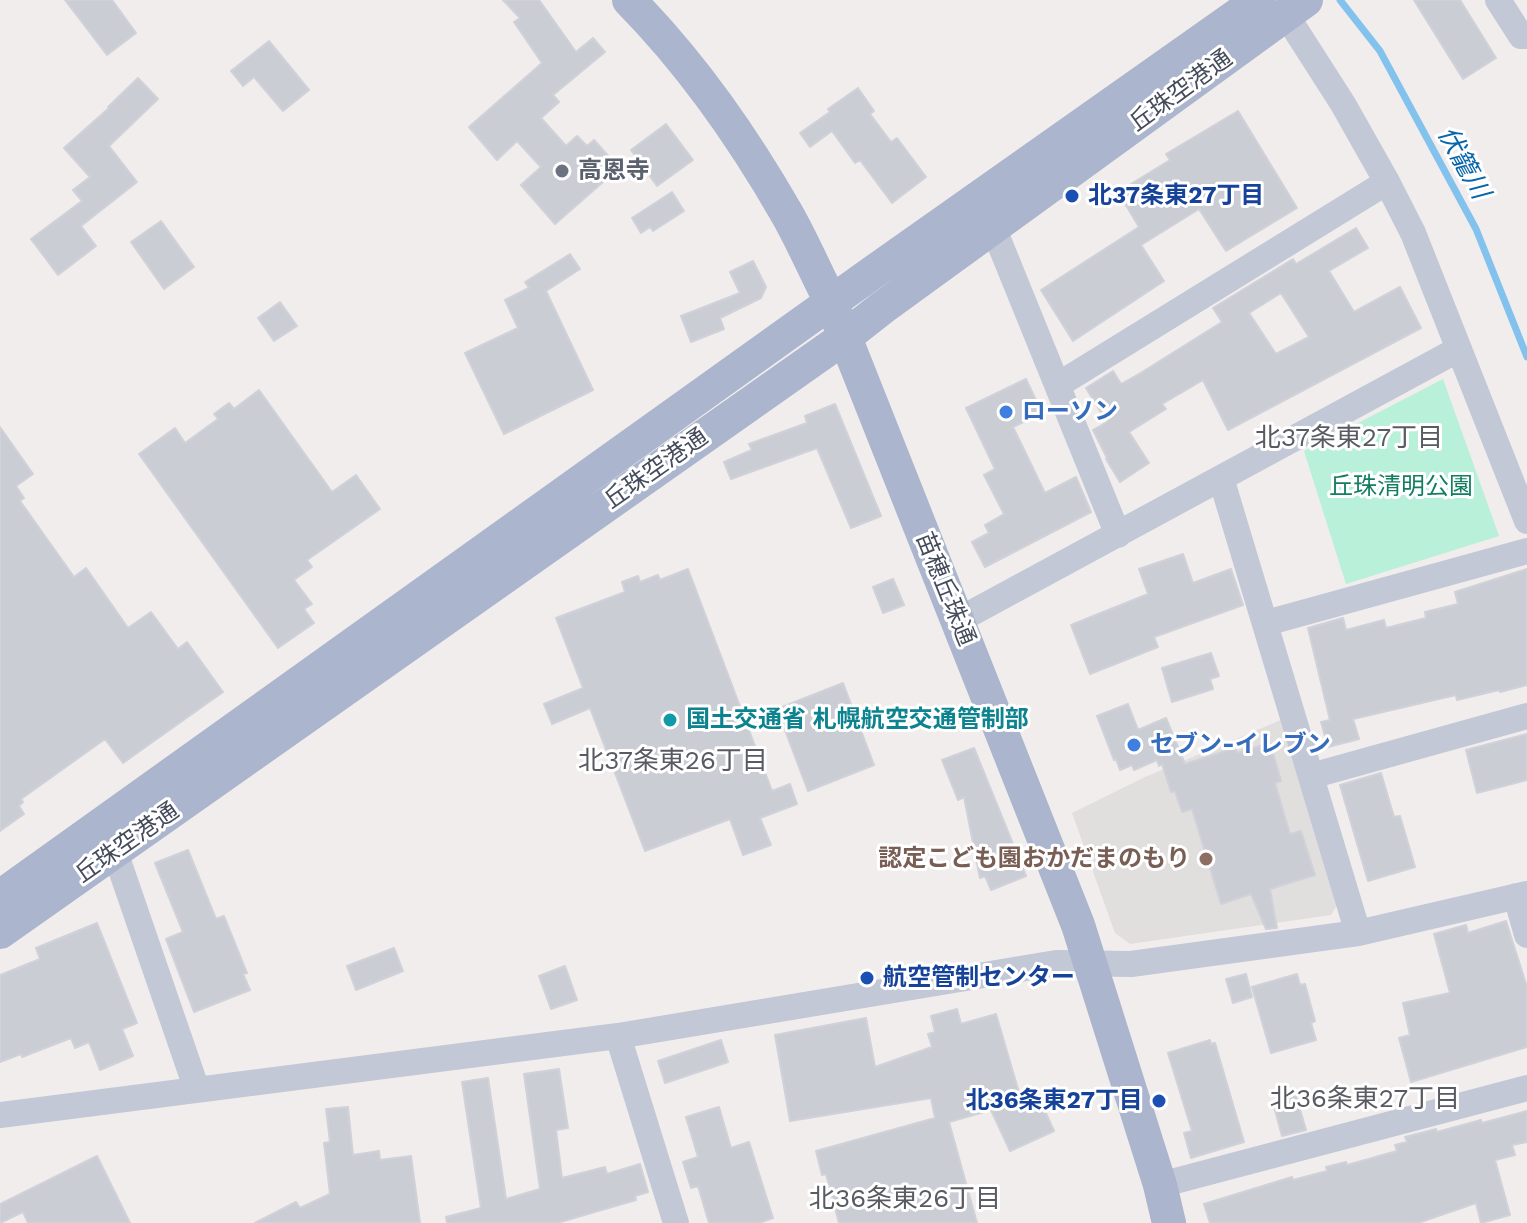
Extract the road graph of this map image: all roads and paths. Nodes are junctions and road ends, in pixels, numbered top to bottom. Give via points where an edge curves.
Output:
1 (629, 0) edge
2 (1498, 0) edge
3 (1288, 5) edge
4 (1527, 36) edge
5 (1387, 182) junction
6 (986, 212) junction
7 (831, 302) junction
8 (845, 337) junction
9 (1459, 349) junction
10 (1058, 385) junction
11 (1221, 478) junction
12 (1527, 521) edge
13 (1118, 535) junction
14 (1527, 551) edge
15 (957, 621) junction
16 (1266, 623) junction
17 (1527, 716) edge
18 (1311, 776) junction
19 (115, 852) junction
20 (1522, 895) edge
21 (0, 897) edge
22 (0, 932) edge
23 (1358, 933) junction
24 (1527, 935) edge
25 (1091, 963) junction
26 (618, 1036) junction
27 (1527, 1088) edge
28 (197, 1090) junction
29 (0, 1115) edge
30 (1160, 1185) junction
31 (676, 1223) edge
32 (1169, 1223) edge

1 - 7 main road, 苗穂丘珠通 via 747,148
2 - 4 street via 1521,36
3 - 5 street
3 - 6 main road, 丘珠空港通
5 - 9 street
5 - 10 street
6 - 7 main road, 丘珠空港通
6 - 8 main road, 丘珠空港通
6 - 10 street
7 - 8 main road, 苗穂丘珠通
7 - 21 main road, 丘珠空港通
8 - 15 main road, 苗穂丘珠通
8 - 19 main road, 丘珠空港通
9 - 11 street
9 - 12 street
10 - 13 street
11 - 13 street
11 - 16 street
13 - 15 street
14 - 16 street
15 - 25 main road, 苗穂丘珠通
16 - 18 street
17 - 18 street
18 - 23 street
19 - 22 main road, 丘珠空港通
19 - 28 street
20 - 23 street
20 - 24 street
23 - 25 street via 1131,964
25 - 26 street via 1056,963
25 - 30 main road, 苗穂丘珠通
26 - 28 street
26 - 31 street
27 - 30 street
28 - 29 street
30 - 32 main road, 苗穂丘珠通

